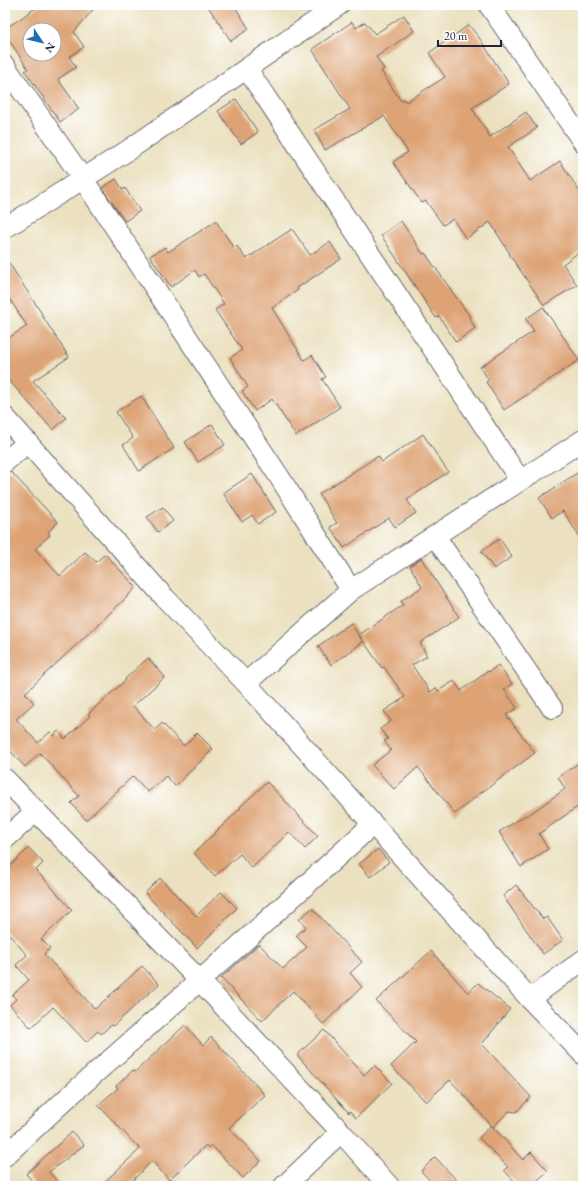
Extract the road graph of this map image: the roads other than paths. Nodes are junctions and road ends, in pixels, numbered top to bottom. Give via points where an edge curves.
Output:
1 (339, 5) edge
2 (489, 5) edge
3 (5, 66) edge
4 (247, 69) junction
5 (583, 142) edge
6 (83, 179) junction
7 (5, 228) edge
8 (5, 417) edge
9 (583, 440) edge
10 (28, 442) junction
11 (5, 462) edge
12 (520, 480) junction
13 (435, 536) junction
14 (351, 590) junction
15 (246, 683) junction
16 (552, 708) dead end
17 (5, 779) edge
18 (35, 812) junction
19 (373, 824) junction
20 (5, 840) edge
21 (583, 960) edge
22 (200, 981) junction
23 (530, 1000) junction
24 (583, 1054) edge
25 (341, 1132) junction
26 (5, 1156) edge
27 (284, 1186) edge
28 (389, 1186) edge

1 - 4 street
2 - 5 street
3 - 6 street
4 - 6 street
4 - 12 street
6 - 7 street
6 - 14 street
8 - 10 street
9 - 12 street
10 - 11 street
10 - 15 street via 165,598
12 - 13 street
13 - 14 street
13 - 16 street
14 - 15 street
15 - 19 street
17 - 18 street
18 - 20 street
18 - 22 street
19 - 22 street
19 - 23 street
21 - 23 street
22 - 25 street
22 - 26 street
23 - 24 street
25 - 27 street
25 - 28 street

